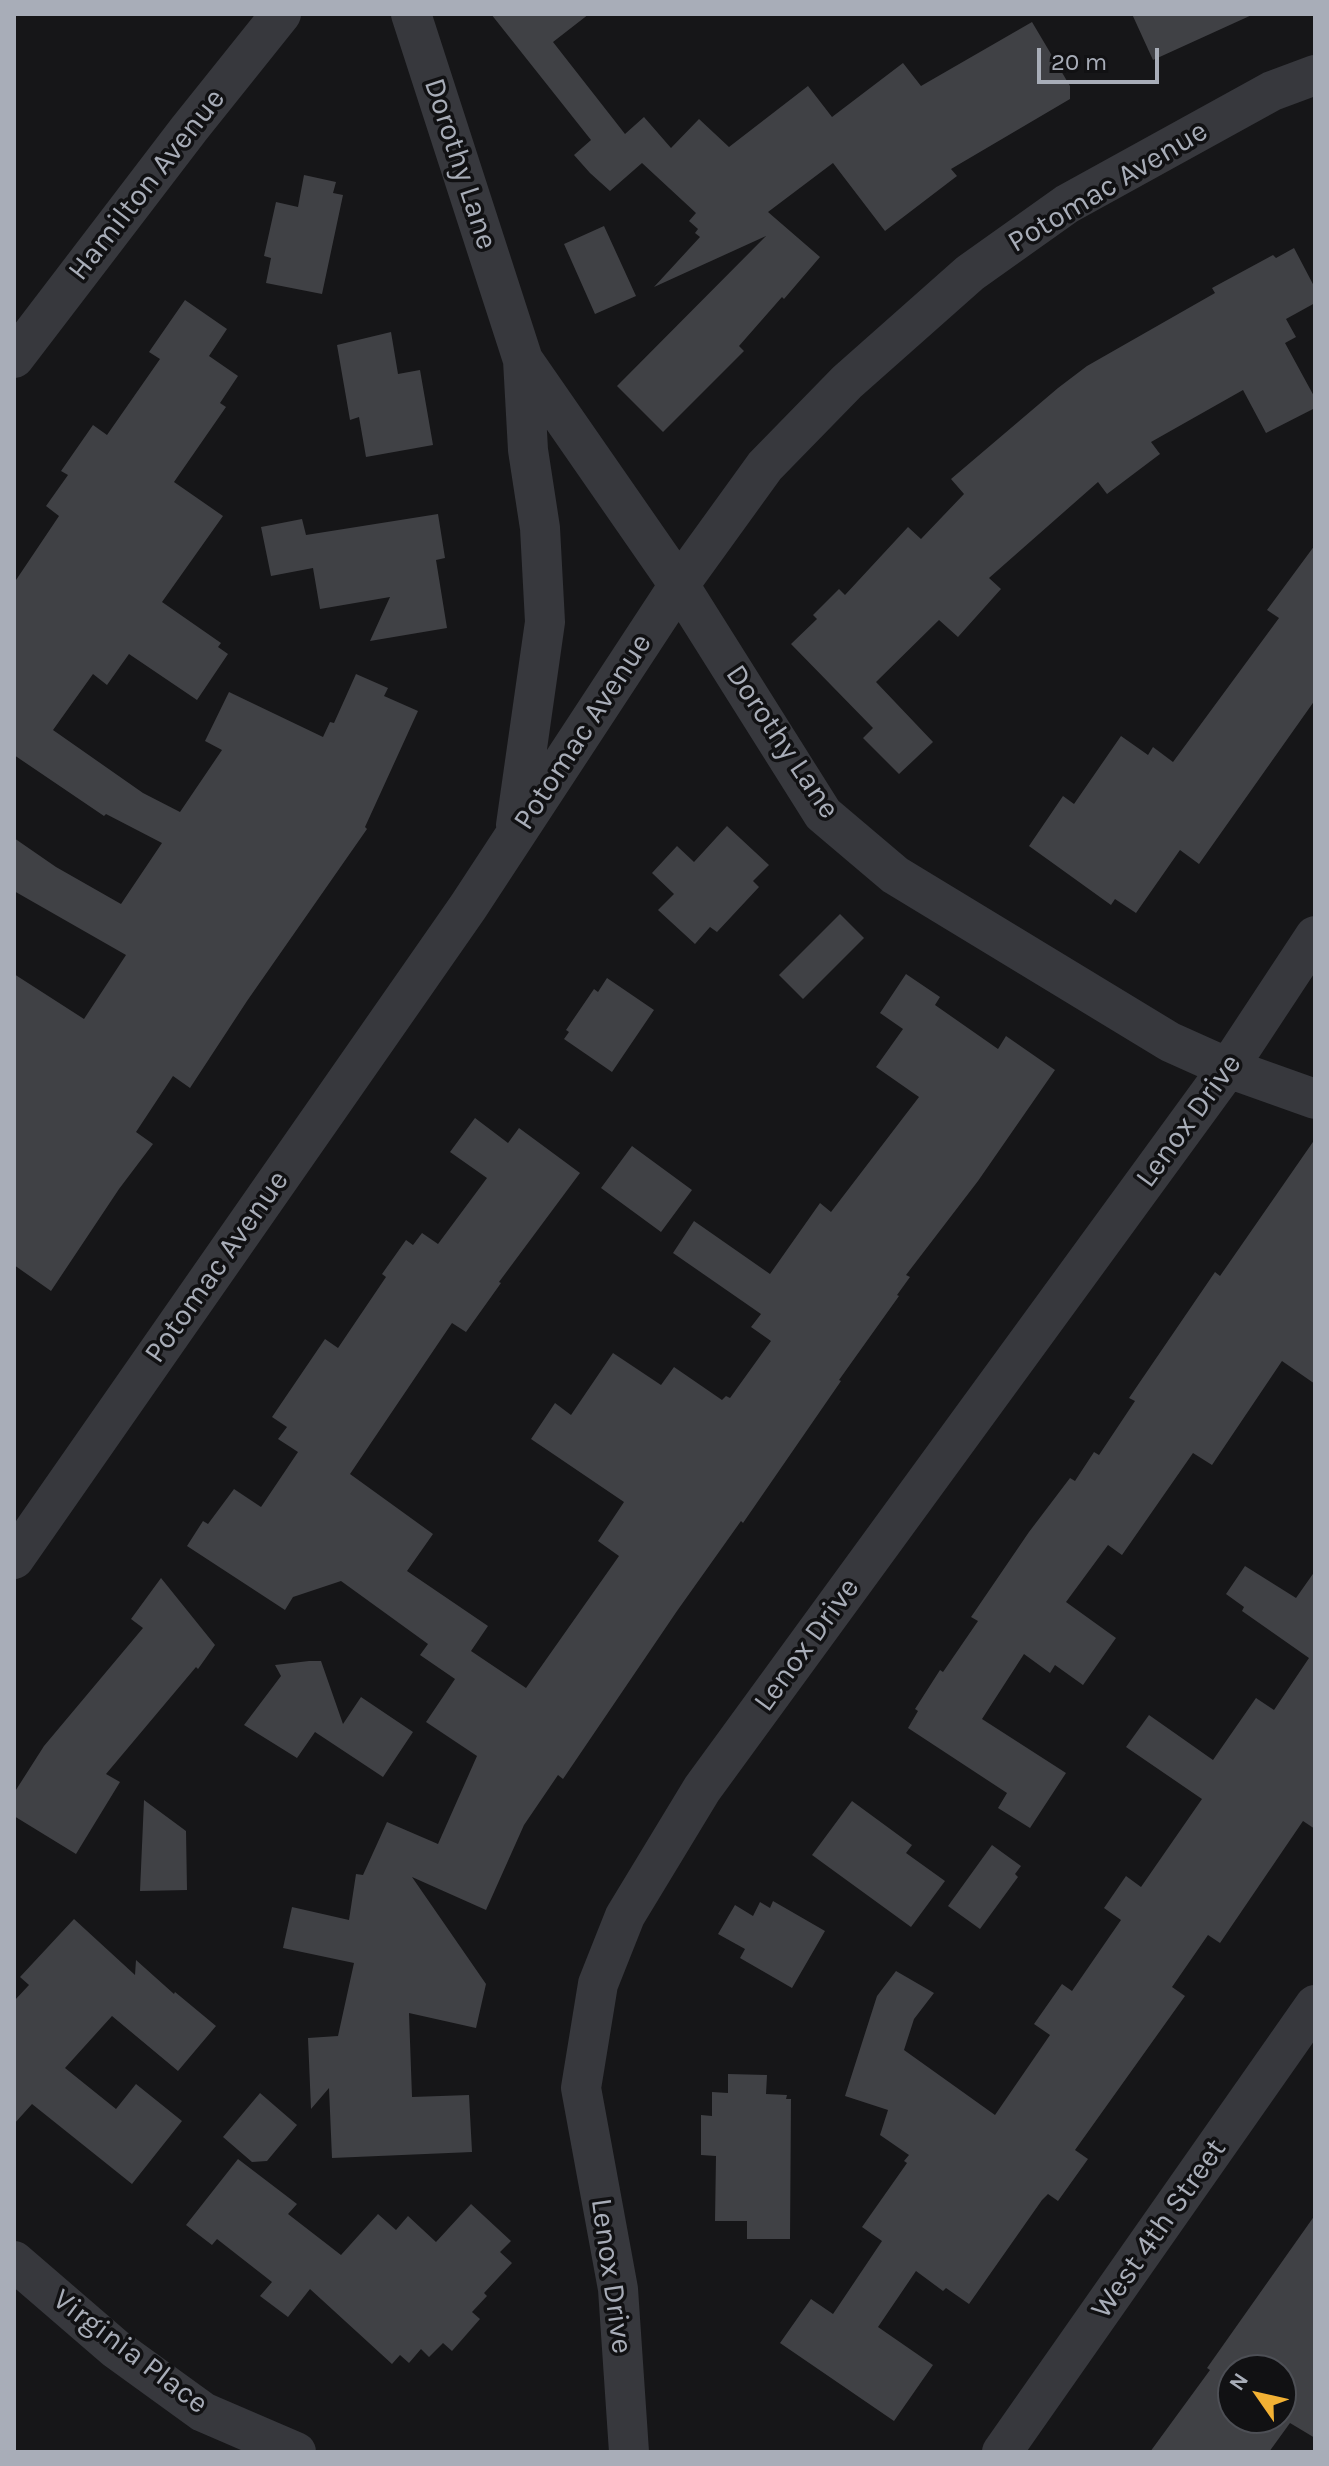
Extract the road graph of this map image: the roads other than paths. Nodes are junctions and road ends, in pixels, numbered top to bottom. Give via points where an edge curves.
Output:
1 (281, 14) edge
2 (411, 14) edge
3 (1315, 75) edge
4 (14, 358) edge
5 (523, 360) junction
6 (679, 585) junction
7 (515, 835) junction
8 (1315, 936) edge
9 (1228, 1068) junction
10 (1315, 1099) edge
11 (14, 1559) edge
12 (1315, 2005) edge
13 (14, 2261) edge
14 (296, 2452) edge
15 (629, 2452) edge
16 (1002, 2452) edge

1 - 4 street, Hamilton Avenue
2 - 5 street, Dorothy Lane
3 - 6 street, Potomac Avenue via 1272,91 1067,204 970,273 847,382 765,466
5 - 6 street, Dorothy Lane
5 - 7 street, Dorothy Lane via 545,622
6 - 7 street, Potomac Avenue
6 - 9 street, Dorothy Lane via 823,814 895,875 1170,1042
7 - 11 street, Potomac Avenue
8 - 9 street, Lenox Drive
9 - 10 street, Dorothy Lane
9 - 15 street, Lenox Drive via 702,1789 625,1916 598,1984 581,2088 618,2289
12 - 16 street, West 4th Street
13 - 14 street, Virginia Place via 116,2349 203,2412

